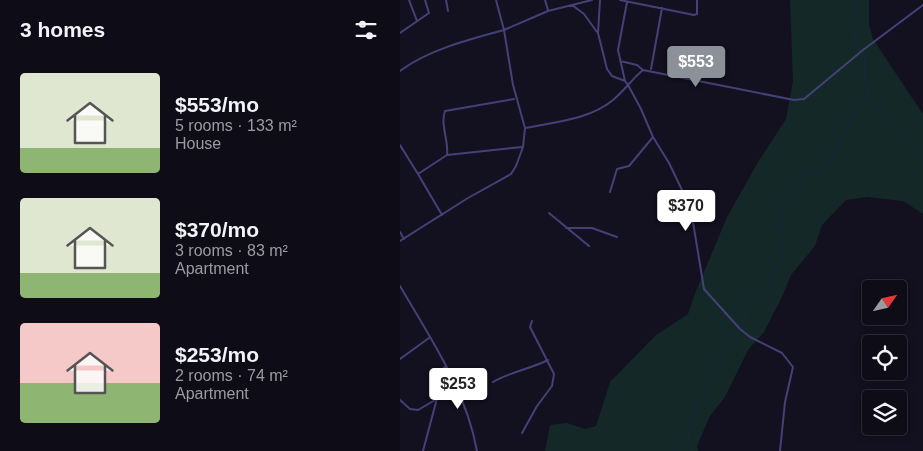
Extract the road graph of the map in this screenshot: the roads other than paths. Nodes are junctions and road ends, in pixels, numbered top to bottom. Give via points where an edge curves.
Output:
1 (409, 0) edge
2 (426, 0) edge
3 (446, 0) edge
4 (496, 0) edge
5 (546, 0) edge
6 (592, 0) edge
7 (600, 0) edge
8 (620, 0) edge
9 (697, 0) edge
10 (628, 2) junction
11 (572, 5) junction
12 (923, 5) edge
13 (662, 8) junction
14 (448, 11) dead end
15 (548, 11) junction
16 (417, 22) junction
17 (504, 30) junction
18 (400, 33) edge
19 (598, 34) junction
20 (620, 62) junction
21 (643, 70) junction
22 (651, 70) junction
23 (400, 71) edge
24 (625, 81) junction
25 (628, 85) junction
26 (516, 98) junction
27 (525, 128) junction
28 (653, 137) junction
29 (400, 145) edge
30 (523, 147) junction
31 (447, 155) junction
32 (418, 174) junction
33 (610, 192) dead end
34 (548, 212) dead end
35 (442, 215) junction
36 (566, 228) junction
37 (400, 232) edge
38 (617, 237) dead end
39 (404, 239) junction
40 (400, 242) edge
41 (589, 246) dead end
42 (400, 286) edge
43 (532, 321) dead end
44 (429, 338) junction
45 (400, 359) edge
46 (548, 360) junction
47 (446, 366) junction
48 (493, 382) dead end
49 (437, 398) junction
50 (400, 400) edge
51 (522, 433) dead end
52 (423, 451) edge
53 (477, 451) edge
54 (780, 451) edge

1 - 16 street
2 - 16 street via 428,13
3 - 14 street
4 - 17 street
5 - 15 street
6 - 11 street
7 - 19 street
8 - 10 street
9 - 13 street via 697,14 694,15
10 - 13 street
10 - 20 street via 618,50
11 - 15 street
11 - 19 street via 584,14
12 - 22 street via 804,99
13 - 22 street
15 - 17 street
16 - 18 street
17 - 23 street via 461,42
17 - 26 street
19 - 24 street via 607,69 612,76
20 - 21 street via 637,65
20 - 24 street
21 - 22 street
21 - 25 street
24 - 25 street
25 - 27 street via 614,100 587,115
25 - 28 street
26 - 27 street
26 - 31 street via 445,111
27 - 30 street
28 - 33 street via 629,166 617,169
28 - 54 street via 691,211 704,289 740,329 782,353 793,368 785,402
29 - 32 street
30 - 31 street
30 - 35 street via 511,174
31 - 32 street
32 - 35 street
34 - 36 street
35 - 39 street
36 - 38 street via 592,228
36 - 41 street
37 - 39 street
39 - 40 street
42 - 44 street
43 - 46 street via 530,327
44 - 45 street
44 - 47 street
46 - 48 street
46 - 51 street via 554,374 552,386
47 - 49 street via 437,375
47 - 53 street via 464,401
49 - 50 street via 418,410 410,409
49 - 52 street

